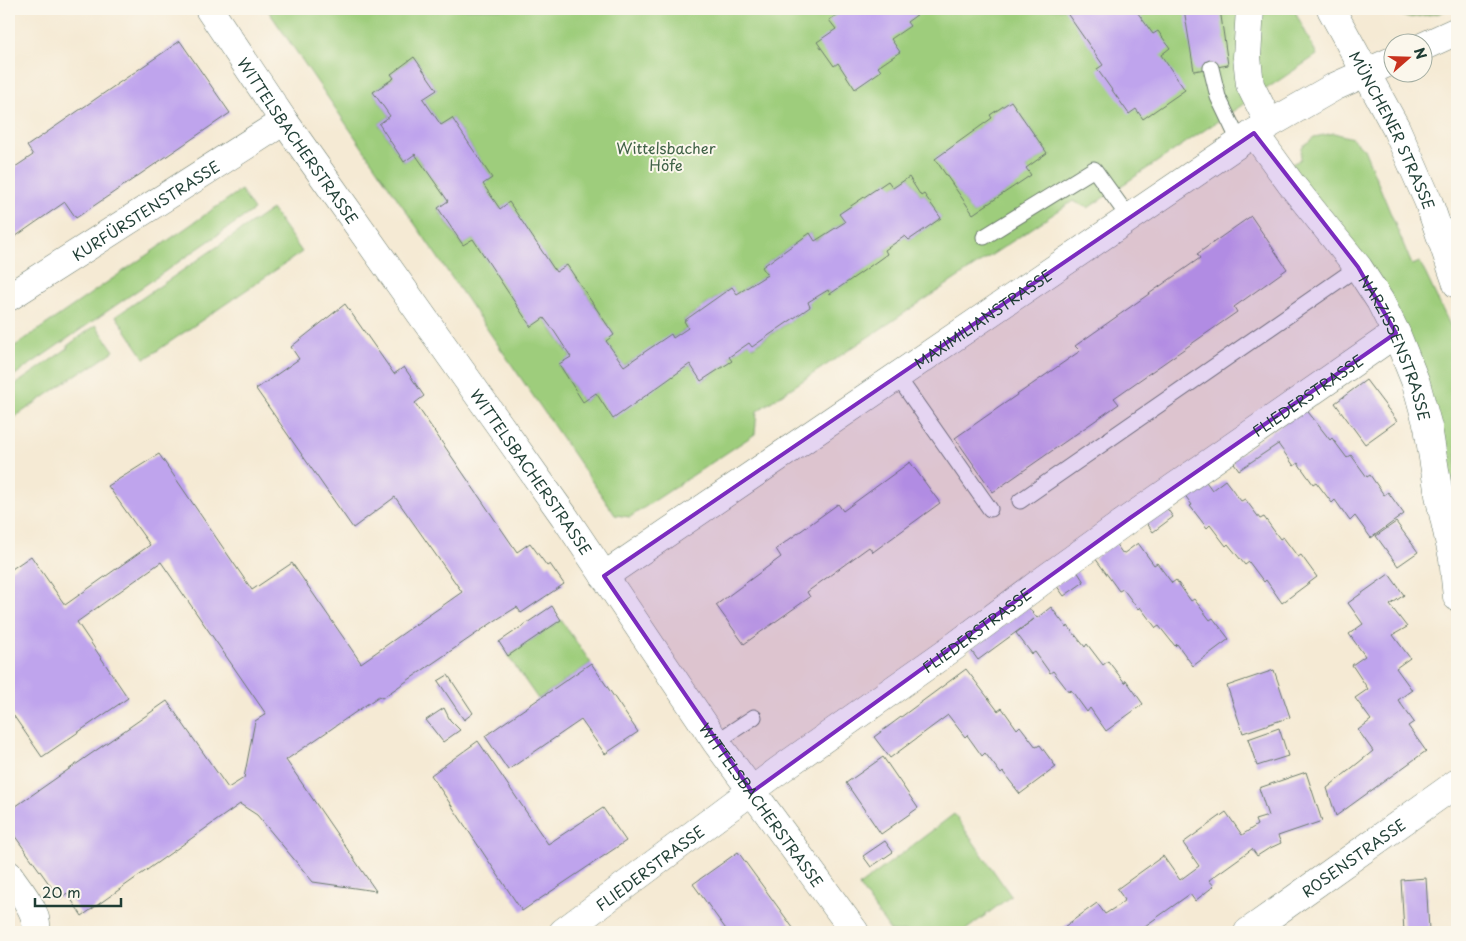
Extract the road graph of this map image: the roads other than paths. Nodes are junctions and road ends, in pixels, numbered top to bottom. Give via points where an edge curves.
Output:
1 (209, 9) edge
2 (1250, 9) edge
3 (1331, 9) edge
4 (1457, 31) edge
5 (1434, 41) edge
6 (1384, 64) edge
7 (1211, 68) dead end
8 (1366, 72) junction
9 (284, 121) junction
10 (1254, 133) junction
11 (1130, 219) junction
12 (984, 237) dead end
13 (1358, 267) junction
14 (1457, 284) edge
15 (9, 297) edge
16 (1396, 334) junction
17 (897, 376) junction
18 (1020, 501) dead end
19 (990, 509) dead end
20 (604, 576) junction
21 (1457, 597) edge
22 (754, 717) dead end
23 (716, 742) junction
24 (1457, 783) edge
25 (752, 792) junction
26 (9, 875) edge
27 (36, 932) edge
28 (563, 932) edge
29 (855, 932) edge
30 (1248, 932) edge

1 - 9 street, WITTELSBACHERSTRASSE
2 - 10 street via 1246,57
3 - 8 street, MÜNCHENER STRASSE
4 - 5 street
6 - 8 street, MAXIMILIANSTRASSE
7 - 10 lane via 1218,97
8 - 10 street, MAXIMILIANSTRASSE
8 - 14 street, MÜNCHENER STRASSE via 1423,187
9 - 15 street, KURFÜRSTENSTRASSE
9 - 20 street, WITTELSBACHERSTRASSE
10 - 11 street, MAXIMILIANSTRASSE
10 - 13 street, NARZISSENSTRASSE
11 - 12 lane via 1094,169
11 - 17 street, MAXIMILIANSTRASSE
13 - 16 street, NARZISSENSTRASSE
13 - 18 lane
16 - 21 street, NARZISSENSTRASSE via 1416,383 1428,427 1453,558
16 - 25 street, FLIEDERSTRASSE via 1130,518
17 - 19 lane
17 - 20 street, MAXIMILIANSTRASSE
20 - 23 street, WITTELSBACHERSTRASSE
22 - 23 lane
23 - 25 street, WITTELSBACHERSTRASSE
24 - 30 street, ROSENSTRASSE
25 - 28 street, FLIEDERSTRASSE
25 - 29 street, WITTELSBACHERSTRASSE
26 - 27 street via 31,907 37,924

